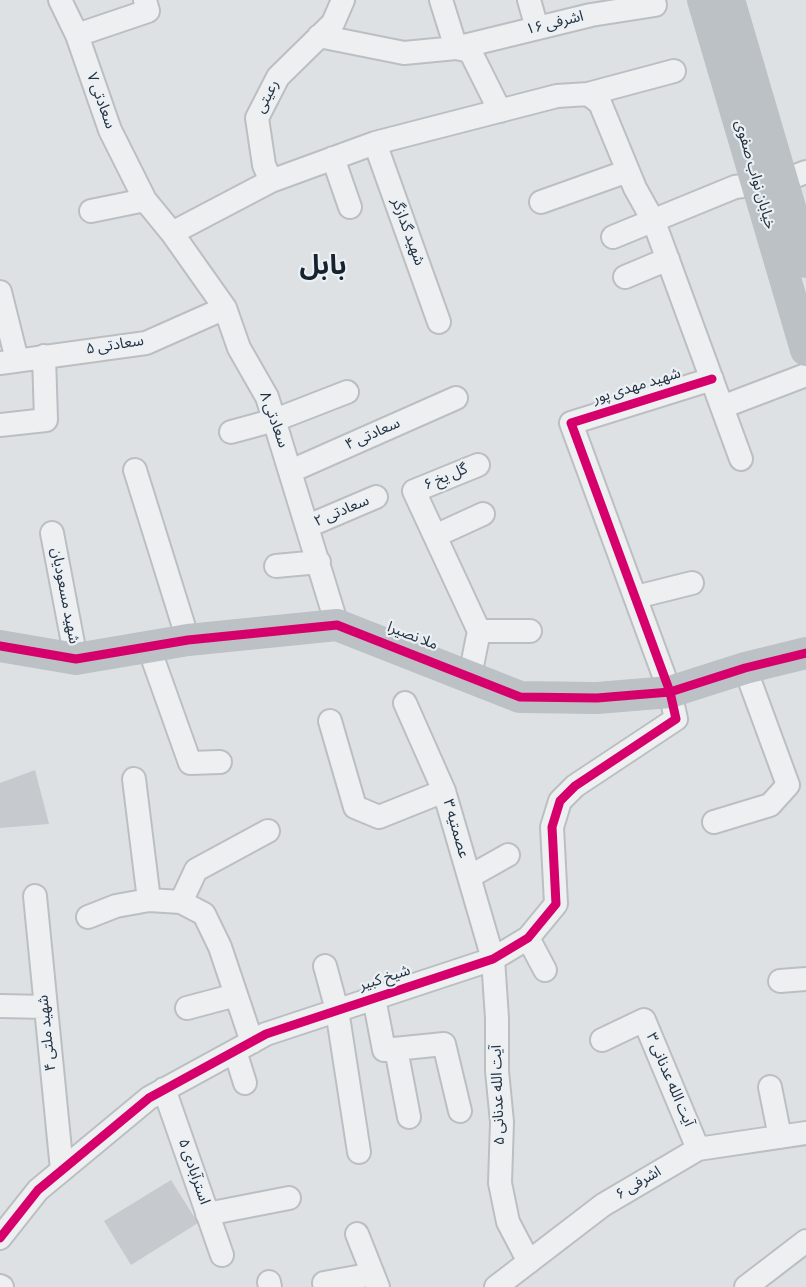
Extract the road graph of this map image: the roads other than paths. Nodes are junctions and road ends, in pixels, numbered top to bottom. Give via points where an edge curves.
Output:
1 (60, 0) edge
2 (145, 0) edge
3 (343, 0) edge
4 (441, 0) edge
5 (529, 0) edge
6 (703, 0) edge
7 (729, 0) edge
8 (655, 5) dead end
9 (590, 7) edge
10 (537, 28) junction
11 (77, 35) junction
12 (319, 36) junction
13 (456, 48) junction
14 (674, 71) dead end
15 (588, 94) junction
16 (500, 111) junction
17 (375, 142) junction
18 (333, 158) junction
19 (628, 171) junction
20 (782, 179) edge
21 (271, 181) junction
22 (145, 200) junction
23 (541, 202) dead end
24 (350, 207) dead end
25 (91, 211) dead end
26 (654, 222) junction
27 (172, 233) junction
28 (613, 237) dead end
29 (668, 259) junction
30 (806, 262) edge
31 (625, 277) dead end
32 (0, 292) edge
33 (225, 308) junction
34 (439, 322) dead end
35 (806, 350) edge
36 (44, 356) junction
37 (9, 361) edge
38 (806, 375) edge
39 (712, 379) junction
40 (347, 392) dead end
41 (456, 398) dead end
42 (722, 407) junction
43 (275, 420) junction
44 (0, 425) edge
45 (231, 432) dead end
46 (741, 459) dead end
47 (478, 465) dead end
48 (135, 470) dead end
49 (291, 471) junction
50 (376, 497) dead end
51 (483, 514) dead end
52 (308, 526) junction
53 (52, 533) dead end
54 (435, 536) junction
55 (319, 562) junction
56 (276, 566) dead end
57 (692, 583) dead end
58 (636, 597) junction
59 (337, 625) junction
60 (479, 630) junction
61 (530, 631) dead end
62 (188, 640) junction
63 (0, 646) edge
64 (149, 648) junction
65 (806, 653) edge
66 (76, 659) junction
67 (745, 668) junction
68 (470, 676) junction
69 (670, 692) junction
70 (405, 703) dead end
71 (330, 721) dead end
72 (220, 762) dead end
73 (134, 779) dead end
74 (444, 791) junction
75 (714, 822) dead end
76 (268, 831) dead end
77 (508, 855) dead end
78 (469, 877) junction
79 (35, 896) dead end
80 (149, 900) junction
81 (181, 902) junction
82 (88, 917) dead end
83 (528, 938) junction
84 (493, 959) junction
85 (325, 966) dead end
86 (545, 970) dead end
87 (806, 979) edge
88 (780, 981) dead end
89 (236, 995) junction
90 (374, 998) junction
91 (0, 1006) edge
92 (46, 1007) junction
93 (187, 1008) dead end
94 (337, 1010) junction
95 (602, 1040) dead end
96 (243, 1046) junction
97 (396, 1049) junction
98 (245, 1083) dead end
99 (770, 1087) dead end
100 (164, 1089) junction
101 (460, 1112) dead end
102 (409, 1117) dead end
103 (806, 1133) edge
104 (780, 1137) junction
105 (698, 1149) junction
106 (359, 1152) dead end
107 (62, 1170) junction
108 (289, 1198) dead end
109 (207, 1214) junction
110 (357, 1234) dead end
111 (0, 1238) edge
112 (806, 1241) edge
113 (222, 1255) dead end
114 (529, 1262) junction
115 (375, 1280) edge
116 (324, 1283) dead end
117 (496, 1287) edge
118 (746, 1287) edge

1 - 11 street, سعادتی ۷
2 - 11 street via 148,11
3 - 12 street, رعیتی via 333,23
4 - 13 street
5 - 10 street
6 - 20 street, خیابان نواب صفوی
7 - 20 street, خیابان نواب صفوی
8 - 9 street, اشرفی ۱۶
9 - 10 street, اشرفی ۱۶
10 - 13 street, اشرفی ۱۶
11 - 22 street, سعادتی ۷ via 110,130
12 - 13 street, اشرفی ۱۶ via 404,53
12 - 21 street, رعیتی via 278,77 257,118 264,165
13 - 16 street via 470,51
14 - 15 street
15 - 16 street via 557,96
15 - 19 street via 600,103
16 - 17 street
17 - 18 street
17 - 34 street, شهید گدازگر
18 - 21 street
18 - 24 street
19 - 23 street
19 - 26 street
20 - 26 street via 735,187
20 - 30 street, خیابان نواب صفوی
20 - 35 street, خیابان نواب صفوی
21 - 27 street
22 - 25 street
22 - 27 street, سعادتی ۷
26 - 28 street
26 - 29 street
27 - 33 street, سعادتی ۸
29 - 31 street
29 - 39 street
32 - 37 street
33 - 36 street, سعادتی ۵ via 146,343
33 - 43 street, سعادتی ۸ via 239,348 267,397
36 - 37 street, سعادتی ۵
36 - 44 street via 46,420
38 - 42 street
39 - 42 street
39 - 58 street, شهید مهدی پور via 571,423
40 - 43 street
41 - 49 street, سعادتی ۴
42 - 46 street
43 - 45 street
43 - 49 street, سعادتی ۸
47 - 54 street, گل یخ ۶ via 414,491
48 - 62 street
49 - 52 street, سعادتی ۸
50 - 52 street, سعادتی ۲
51 - 54 street
52 - 55 street, سعادتی ۸
53 - 66 street, شهید مسعودیان
54 - 60 street
55 - 56 street
55 - 59 street, سعادتی ۸
57 - 58 street
58 - 69 street
59 - 62 street, ملا نصیرا
59 - 68 street, ملا نصیرا
60 - 61 street
60 - 68 street
62 - 64 street, ملا نصیرا
63 - 66 street, ملا نصیرا
64 - 66 street, ملا نصیرا
64 - 72 street via 190,764
65 - 67 street, ملا نصیرا
67 - 69 street, ملا نصیرا
67 - 75 street via 788,784 770,806
68 - 69 street, ملا نصیرا via 520,697 597,698
69 - 83 street, شیخ کبیر via 676,719 575,786 560,801 552,827 556,904
70 - 74 street, عصمتیه ۳
71 - 74 street via 355,807 379,818
73 - 80 street
74 - 78 street, عصمتیه ۳
76 - 81 street via 196,870
77 - 78 street
78 - 84 street, عصمتیه ۳
79 - 92 street, شهید ملتی ۴
80 - 81 street
80 - 82 street via 116,906
81 - 89 street via 204,914
83 - 84 street, شیخ کبیر
83 - 86 street
84 - 90 street, شیخ کبیر
84 - 114 street, آیت الله عدنانی ۵ via 502,1122 500,1183 508,1221
85 - 94 street
87 - 88 street
89 - 93 street
89 - 96 street
90 - 94 street, شیخ کبیر
90 - 97 street via 384,1050
91 - 92 street
92 - 107 street, شهید ملتی ۴
94 - 96 street, شیخ کبیر
94 - 106 street
95 - 105 street, آیت الله عدنانی ۳ via 644,1020
96 - 98 street
96 - 100 street, شیخ کبیر
97 - 101 street via 444,1044
97 - 102 street
99 - 104 street
100 - 107 street, شیخ کبیر
100 - 109 street, استرآبادی ۵
103 - 104 street, اشرفی ۶
104 - 105 street, اشرفی ۶
105 - 114 street, اشرفی ۶ via 603,1206
107 - 111 street, شیخ کبیر via 38,1191
108 - 109 street
109 - 113 street, استرآبادی ۵
110 - 115 street
112 - 118 street
114 - 117 street, اشرفی ۶
115 - 116 street

